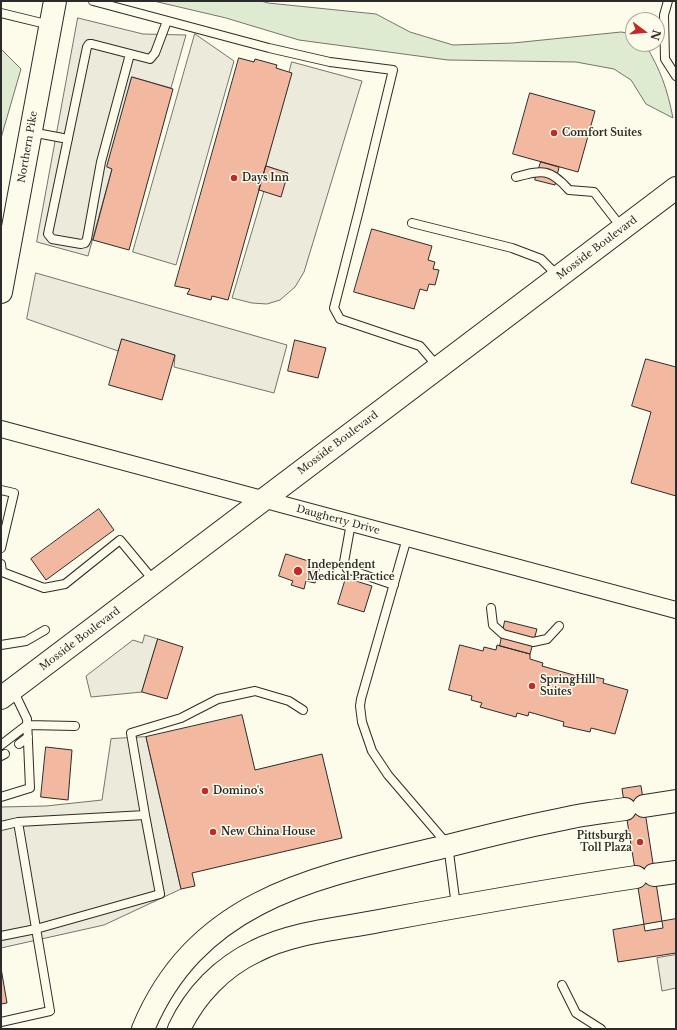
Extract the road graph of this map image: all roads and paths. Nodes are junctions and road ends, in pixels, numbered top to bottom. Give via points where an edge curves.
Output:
1 (55, 1) edge
2 (93, 1) edge
3 (668, 1) edge
4 (1, 12) edge
5 (166, 21) junction
6 (51, 25) junction
7 (130, 54) junction
8 (676, 76) edge
9 (31, 132) junction
10 (68, 139) junction
11 (516, 177) dead end
12 (676, 188) edge
13 (412, 223) dead end
14 (622, 229) junction
15 (558, 277) junction
16 (1, 292) edge
17 (438, 368) junction
18 (1, 429) edge
19 (1, 490) edge
20 (263, 500) junction
21 (351, 523) junction
22 (407, 538) junction
23 (1, 548) edge
24 (1, 564) edge
25 (154, 582) junction
26 (394, 585) junction
27 (491, 608) dead end
28 (676, 610) edge
29 (559, 626) dead end
30 (44, 630) dead end
31 (1, 645) edge
32 (7, 694) edge
33 (303, 710) dead end
34 (27, 725) junction
35 (75, 726) dead end
36 (28, 738) junction
37 (19, 744) dead end
38 (1, 745) edge
39 (1, 797) edge
40 (676, 802) edge
41 (145, 815) junction
42 (18, 822) junction
43 (1, 826) edge
44 (448, 846) junction
45 (676, 872) edge
46 (456, 906) junction
47 (36, 929) junction
48 (1, 936) edge
49 (562, 985) dead end
50 (1, 1022) edge
51 (143, 1029) edge
52 (178, 1029) edge
53 (601, 1029) edge

1 - 6 main road, Northern Pike
2 - 5 lane
3 - 8 lane via 664,15 665,59
4 - 6 lane
5 - 7 lane via 155,53 150,59
5 - 17 lane via 330,62 393,70 334,308 340,319 420,346
6 - 9 main road, Northern Pike
7 - 10 lane via 89,44
7 - 10 lane via 101,162 87,238 85,243 81,244 52,239 48,234
9 - 10 lane
9 - 16 main road, Northern Pike
11 - 14 lane via 538,171 557,176 568,190 594,192
12 - 14 main road, Mosside Boulevard
13 - 15 lane via 512,248 541,259
14 - 15 main road, Mosside Boulevard
15 - 17 main road, Mosside Boulevard
17 - 20 main road, Mosside Boulevard
18 - 20 street, Daugherty Drive
19 - 23 lane via 14,493
20 - 21 street, Daugherty Drive
20 - 25 main road, Mosside Boulevard
21 - 22 street, Daugherty Drive
21 - 26 lane via 344,562 348,569
22 - 26 lane
22 - 28 street, Daugherty Drive
24 - 25 lane via 2,572 44,588 66,584 120,540
25 - 32 main road, Mosside Boulevard
26 - 44 lane via 361,699 362,722 372,751 388,775
27 - 29 lane via 493,625 502,634 533,642 547,639
30 - 31 lane via 26,641
32 - 34 lane via 27,719
33 - 41 lane via 289,701 255,690 218,700 182,718 131,733
34 - 35 lane
34 - 36 lane
34 - 38 lane
36 - 37 lane
36 - 39 lane via 30,788 12,791
40 - 44 main road via 563,818
41 - 42 lane
41 - 47 lane via 160,894
42 - 43 lane
42 - 47 lane
44 - 46 lane
44 - 51 main road via 331,874 278,894 238,915 206,938 176,969 153,1006
45 - 46 main road
46 - 52 main road via 291,938 256,950 215,978 191,1007
47 - 48 lane
47 - 50 lane via 50,1011
49 - 53 lane via 576,1013

